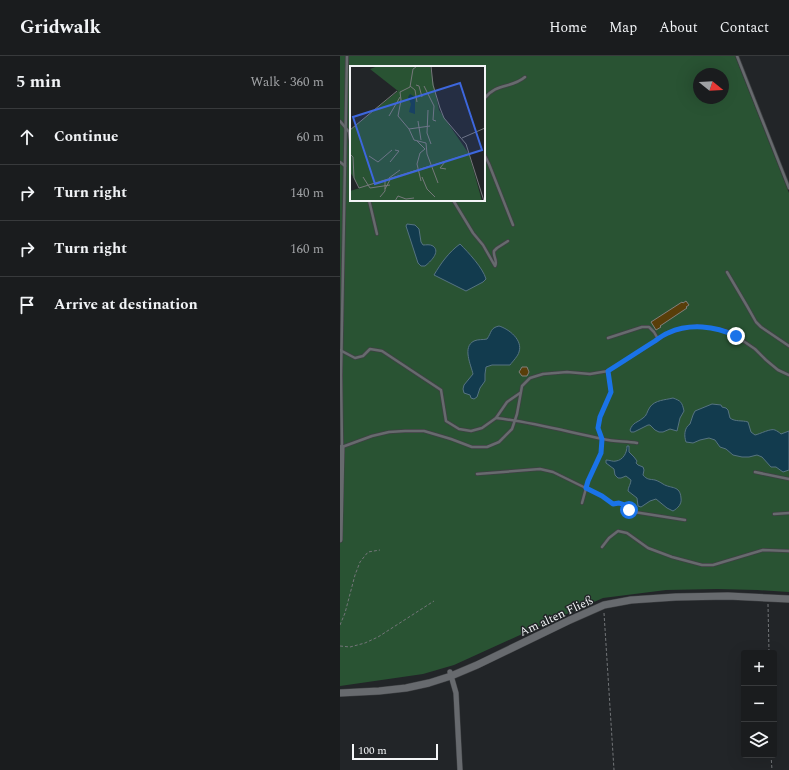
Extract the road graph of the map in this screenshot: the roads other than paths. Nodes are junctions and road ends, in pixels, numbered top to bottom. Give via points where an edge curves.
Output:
1 (347, 56) edge
2 (737, 56) edge
3 (525, 77) dead end
4 (485, 98) edge
5 (340, 121) edge
6 (346, 127) junction
7 (350, 139) edge
8 (485, 156) edge
9 (340, 162) edge
10 (345, 167) junction
11 (789, 188) edge
12 (369, 201) edge
13 (454, 201) edge
14 (513, 225) dead end
15 (377, 234) dead end
16 (508, 241) dead end
17 (727, 272) dead end
18 (608, 338) dead end
19 (658, 339) junction
20 (789, 346) edge
21 (341, 350) edge
22 (608, 371) junction
23 (789, 375) edge
24 (521, 392) junction
25 (496, 418) junction
26 (515, 420) junction
27 (602, 439) junction
28 (637, 443) dead end
29 (341, 447) edge
30 (755, 472) dead end
31 (477, 474) dead end
32 (789, 479) edge
33 (586, 488) junction
34 (582, 503) dead end
35 (789, 512) edge
36 (774, 514) dead end
37 (686, 520) dead end
38 (340, 525) edge
39 (340, 540) edge
40 (602, 547) dead end
41 (789, 551) edge
42 (789, 599) edge
43 (451, 674) junction
44 (340, 694) edge
45 (460, 770) edge

1 - 6 lane
2 - 11 lane
3 - 4 lane via 519,82 496,88
5 - 6 lane
6 - 7 lane
6 - 10 lane
8 - 14 lane
9 - 10 lane
10 - 21 lane
12 - 15 lane
13 - 16 lane via 495,266 494,252
17 - 20 lane via 756,322
18 - 19 lane via 649,327
19 - 22 lane
19 - 23 lane via 668,333 698,326 727,331 755,349 778,370
21 - 25 lane via 355,358 363,356 370,348 382,351 441,390 446,421 458,429 471,432
21 - 29 lane
22 - 24 lane via 590,374 543,374 530,378 522,386
22 - 27 lane via 611,392 598,428
24 - 25 lane via 507,402
24 - 26 lane
25 - 26 lane
26 - 27 lane
26 - 29 lane via 512,429 499,442 487,447 472,448 424,431 405,431 372,436
27 - 28 lane
27 - 33 lane via 601,453
29 - 38 street
30 - 32 lane
31 - 33 lane via 540,469 554,472
33 - 34 lane
33 - 37 lane via 613,504 625,505 634,512
35 - 36 lane
38 - 39 street
40 - 41 lane via 618,531 627,533 648,548 702,565 713,565 763,550
42 - 43 main road, Am alten Fließ via 676,597 604,605 477,665
43 - 44 main road, Am alten Fließ via 429,683 406,688
43 - 45 street via 456,693

